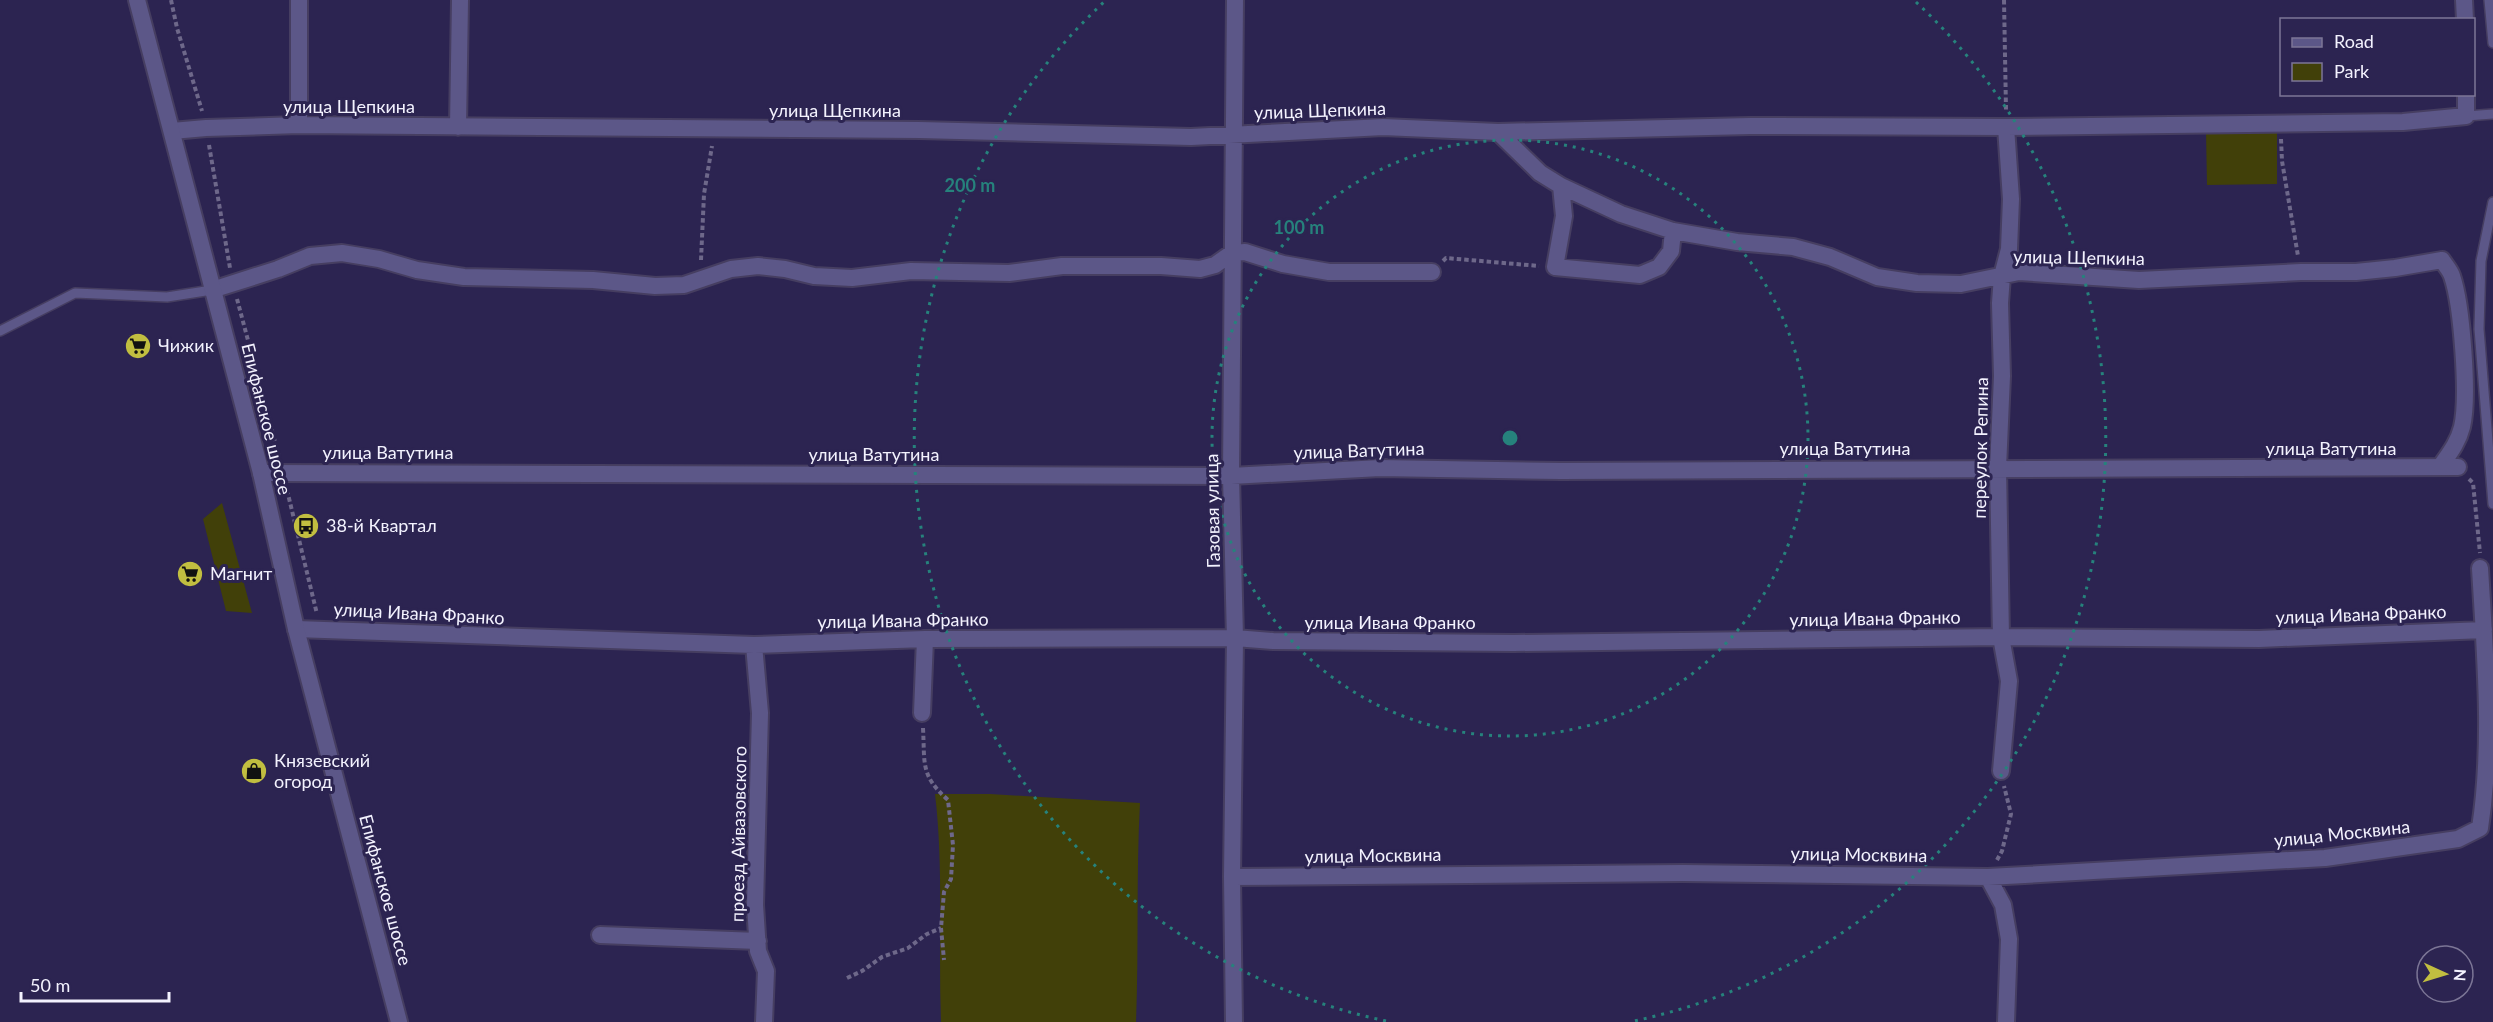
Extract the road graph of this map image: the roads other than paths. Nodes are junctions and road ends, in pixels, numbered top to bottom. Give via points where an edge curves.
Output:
1 (137, 0) edge
2 (299, 0) edge
3 (460, 0) edge
4 (1235, 0) edge
5 (2464, 0) edge
6 (2489, 0) edge
7 (2466, 18) edge
8 (2493, 43) edge
9 (2466, 96) edge
10 (2493, 114) edge
11 (2466, 116) junction
12 (299, 125) junction
13 (458, 127) junction
14 (2006, 127) junction
15 (172, 131) junction
16 (1498, 132) junction
17 (1235, 133) junction
18 (1561, 186) junction
19 (2493, 202) edge
20 (1674, 231) junction
21 (1232, 253) junction
22 (1432, 272) road end
23 (2002, 276) junction
24 (212, 290) junction
25 (0, 331) edge
26 (2488, 391) edge
27 (2440, 467) junction
28 (2458, 467) road end
29 (1998, 468) junction
30 (261, 474) junction
31 (1230, 476) junction
32 (2493, 504) edge
33 (2480, 568) road end
34 (296, 629) junction
35 (2484, 630) junction
36 (2001, 636) junction
37 (1235, 638) junction
38 (925, 639) junction
39 (754, 645) junction
40 (922, 713) road end
41 (2001, 771) road end
42 (1232, 877) junction
43 (1988, 877) junction
44 (600, 935) dead end
45 (758, 941) junction
46 (399, 1022) edge
47 (764, 1022) edge
48 (1234, 1022) edge
49 (2006, 1022) edge

1 - 15 street, Епифанское шоссе
2 - 12 street
3 - 13 street
4 - 17 street, Газовая улица
5 - 7 street
6 - 8 lane
9 - 11 street
10 - 11 lane
11 - 14 street, улица Щепкина via 2403,122
12 - 13 street, улица Щепкина
12 - 15 street, улица Щепкина
13 - 17 street, улица Щепкина via 919,130 1191,137
14 - 16 street, улица Щепкина via 1750,126
14 - 23 street, переулок Репина via 2012,199 2009,249
15 - 24 street, Епифанское шоссе
16 - 17 street, улица Щепкина via 1383,127
16 - 18 street, улица Щепкина via 1540,173
17 - 21 street, Газовая улица
18 - 20 street, улица Щепкина via 1621,214
18 - 20 street via 1564,216 1555,267 1640,275 1659,267 1671,251
19 - 26 lane via 2481,261 2479,329
20 - 23 street, улица Щепкина via 1793,247 1830,257 1877,277 1917,284 1961,284
21 - 22 street via 1245,252 1282,264 1329,272
21 - 24 street via 1215,265 1200,269 1062,266 1009,273 911,271 852,278 758,266 731,269 684,285 655,286 593,280 464,277 342,253 310,256
21 - 31 street, Газовая улица
23 - 27 street, улица Щепкина via 2019,272 2139,280 2356,272 2442,260 2452,275 2460,321 2465,401 2456,444
23 - 29 street, переулок Репина
24 - 25 lane via 167,297 75,293
24 - 30 street, Епифанское шоссе
26 - 32 lane
27 - 28 street, улица Ватутина
27 - 29 street, улица Ватутина
29 - 31 street, улица Ватутина via 1380,468
29 - 36 street, переулок Репина
30 - 31 street, улица Ватутина
30 - 34 street, Епифанское шоссе
31 - 37 street, Газовая улица
33 - 35 street
34 - 39 street, улица Ивана Франко
34 - 46 street, Епифанское шоссе
35 - 36 street, улица Ивана Франко via 2259,639
35 - 43 street, улица Москвина via 2491,720 2486,803 2480,828 2458,839 2325,858
36 - 37 street, улица Ивана Франко via 1514,643
36 - 41 street, переулок Репина via 2009,681
37 - 38 street, улица Ивана Франко
37 - 42 street, Газовая улица
38 - 39 street, улица Ивана Франко
38 - 40 street
39 - 45 street, проезд Айвазовского via 760,713 755,905
42 - 43 street, улица Москвина via 1683,873
42 - 48 street, Газовая улица
43 - 49 street via 2003,905 2009,939
44 - 45 street
45 - 47 street, проезд Айвазовского via 766,971

